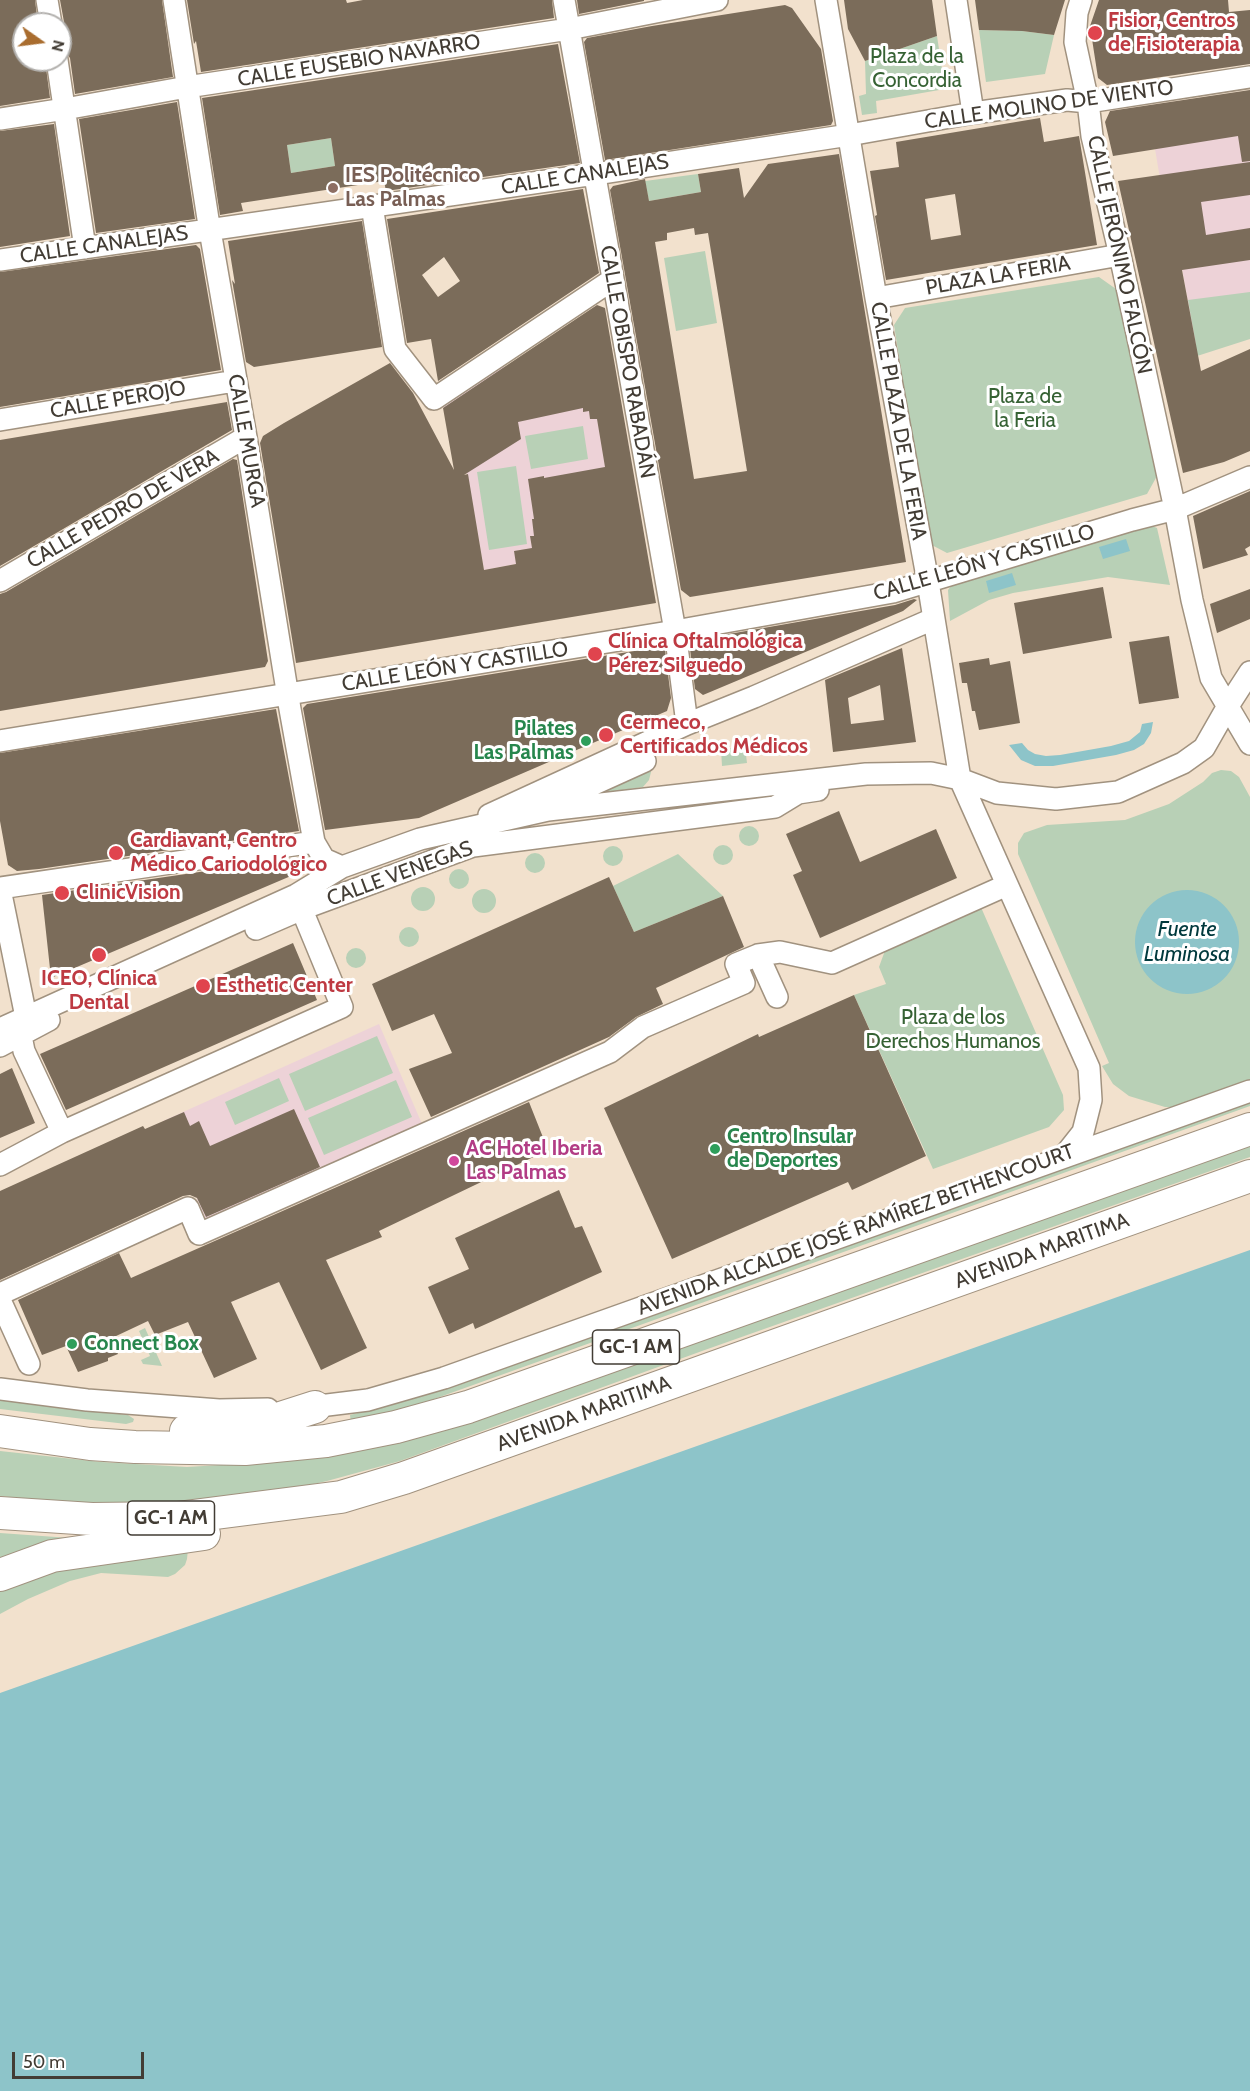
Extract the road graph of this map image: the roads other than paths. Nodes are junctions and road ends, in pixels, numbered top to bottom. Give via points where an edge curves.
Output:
1 (174, 0) edge
2 (564, 0) edge
3 (717, 0) edge
4 (826, 0) edge
5 (956, 0) edge
6 (1081, 0) edge
7 (569, 29) junction
8 (59, 72) edge
9 (1250, 77) edge
10 (187, 87) junction
11 (1088, 102) junction
12 (65, 109) junction
13 (973, 113) junction
14 (0, 118) edge
15 (849, 135) junction
16 (595, 174) junction
17 (372, 206) junction
18 (210, 229) junction
19 (86, 248) junction
20 (1120, 255) junction
21 (0, 260) edge
22 (612, 279) junction
23 (876, 298) junction
24 (235, 381) junction
25 (0, 420) edge
26 (246, 437) junction
27 (1250, 477) edge
28 (1175, 509) junction
29 (0, 581) edge
30 (928, 582) junction
31 (933, 619) junction
32 (675, 631) junction
33 (1247, 678) edge
34 (288, 693) junction
35 (1228, 706) junction
36 (687, 724) junction
37 (0, 741) edge
38 (1250, 744) edge
39 (645, 761) dead end
40 (931, 773) junction
41 (566, 778) junction
42 (960, 779) junction
43 (595, 782) junction
44 (548, 810) junction
45 (454, 832) junction
46 (314, 842) junction
47 (342, 867) junction
48 (1007, 885) junction
49 (0, 888) edge
50 (299, 902) junction
51 (758, 955) junction
52 (777, 997) dead end
53 (23, 1027) junction
54 (0, 1029) edge
55 (0, 1046) edge
56 (1250, 1091) edge
57 (1250, 1129) edge
58 (62, 1132) junction
59 (1063, 1157) junction
60 (0, 1165) edge
61 (1250, 1176) edge
62 (0, 1294) edge
63 (0, 1300) edge
64 (29, 1364) dead end
65 (0, 1389) edge
66 (315, 1407) junction
67 (0, 1429) edge
68 (341, 1497) junction
69 (0, 1513) edge
70 (0, 1575) edge

1 - 10 street, CALLE MURGA
2 - 7 street, CALLE OBISPO RABADÁN
3 - 7 street, CALLE EUSEBIO NAVARRO
4 - 15 street, CALLE PLAZA DE LA FERIA
5 - 13 street
6 - 11 street, CALLE JERÓNIMO FALCÓN via 1075,42
7 - 10 street, CALLE EUSEBIO NAVARRO
7 - 16 street, CALLE OBISPO RABADÁN
8 - 12 street
9 - 11 street, CALLE MOLINO DE VIENTO
10 - 12 street, CALLE EUSEBIO NAVARRO
10 - 18 street, CALLE MURGA
11 - 13 street, CALLE MOLINO DE VIENTO via 1067,99
11 - 20 street, CALLE JERÓNIMO FALCÓN via 1092,136
12 - 14 street, CALLE EUSEBIO NAVARRO
12 - 19 street
13 - 15 street, CALLE MOLINO DE VIENTO
15 - 16 street, CALLE CANALEJAS
15 - 23 street, CALLE PLAZA DE LA FERIA
16 - 17 street, CALLE CANALEJAS
16 - 22 street, CALLE OBISPO RABADÁN
17 - 18 street, CALLE CANALEJAS
17 - 22 street via 395,349 434,399
18 - 19 street, CALLE CANALEJAS
18 - 24 street, CALLE MURGA
19 - 21 street, CALLE CANALEJAS
20 - 23 street, PLAZA LA FERIA
20 - 28 street, CALLE JERÓNIMO FALCÓN
22 - 32 street, CALLE OBISPO RABADÁN
23 - 30 street, CALLE PLAZA DE LA FERIA
24 - 25 street, CALLE PEROJO
24 - 26 street, CALLE MURGA
26 - 29 street, CALLE PEDRO DE VERA
26 - 34 street, CALLE MURGA
27 - 28 street, CALLE LEÓN Y CASTILLO
28 - 30 street, CALLE LEÓN Y CASTILLO
28 - 35 street via 1211,678
30 - 31 street, CALLE PLAZA DE LA FERIA
30 - 32 street, CALLE LEÓN Y CASTILLO via 893,592
31 - 36 street, CALLE VENEGAS
31 - 42 street, CALLE PLAZA DE LA FERIA
32 - 34 street, CALLE LEÓN Y CASTILLO
32 - 36 street, CALLE OBISPO RABADÁN
33 - 35 street, CALLE VENEGAS
34 - 37 street, CALLE LEÓN Y CASTILLO
34 - 46 street, CALLE MURGA
35 - 38 street
35 - 42 street, CALLE VENEGAS via 1204,748 1183,763 1118,792 1056,799 997,793
36 - 41 street, CALLE VENEGAS
39 - 43 street
40 - 42 street, CALLE VENEGAS
40 - 44 street, CALLE VENEGAS via 866,774
40 - 50 street, CALLE VENEGAS via 798,793 775,807 472,846
41 - 43 street
41 - 45 street, CALLE VENEGAS
42 - 48 street, CALLE PLAZA DE LA FERIA
43 - 44 street via 561,798
44 - 45 street, CALLE VENEGAS
45 - 47 street, CALLE VENEGAS via 420,839
46 - 47 street via 324,859
46 - 49 street
47 - 50 street, CALLE VENEGAS
48 - 51 street via 832,963 780,952
48 - 59 street, CALLE PLAZA DE LA FERIA via 1089,1068 1091,1100 1083,1132
49 - 53 street
50 - 53 street, CALLE VENEGAS
50 - 58 street via 342,1007
51 - 52 street
51 - 62 street via 736,964 744,983 643,1027 610,1052 199,1233 188,1208
53 - 54 street, CALLE VENEGAS
53 - 55 street, CALLE VENEGAS
53 - 58 street via 24,1051
56 - 59 street, AVENIDA ALCALDE JOSÉ RAMÍREZ BETHENCOURT
57 - 67 highway, GC-1 AM via 468,1407 396,1427 326,1441 245,1449 90,1444
58 - 60 street
59 - 66 street, AVENIDA ALCALDE JOSÉ RAMÍREZ BETHENCOURT via 444,1378 368,1400
61 - 68 highway, AVENIDA MARITIMA / GC-1 AM via 404,1478
63 - 64 street
65 - 66 street, AVENIDA ALCALDE JOSÉ RAMÍREZ BETHENCOURT via 219,1410
66 - 67 highway via 265,1423 191,1431 97,1427
68 - 69 highway, AVENIDA MARITIMA / GC-1 AM via 177,1518 92,1519
68 - 70 highway via 266,1525 52,1556

